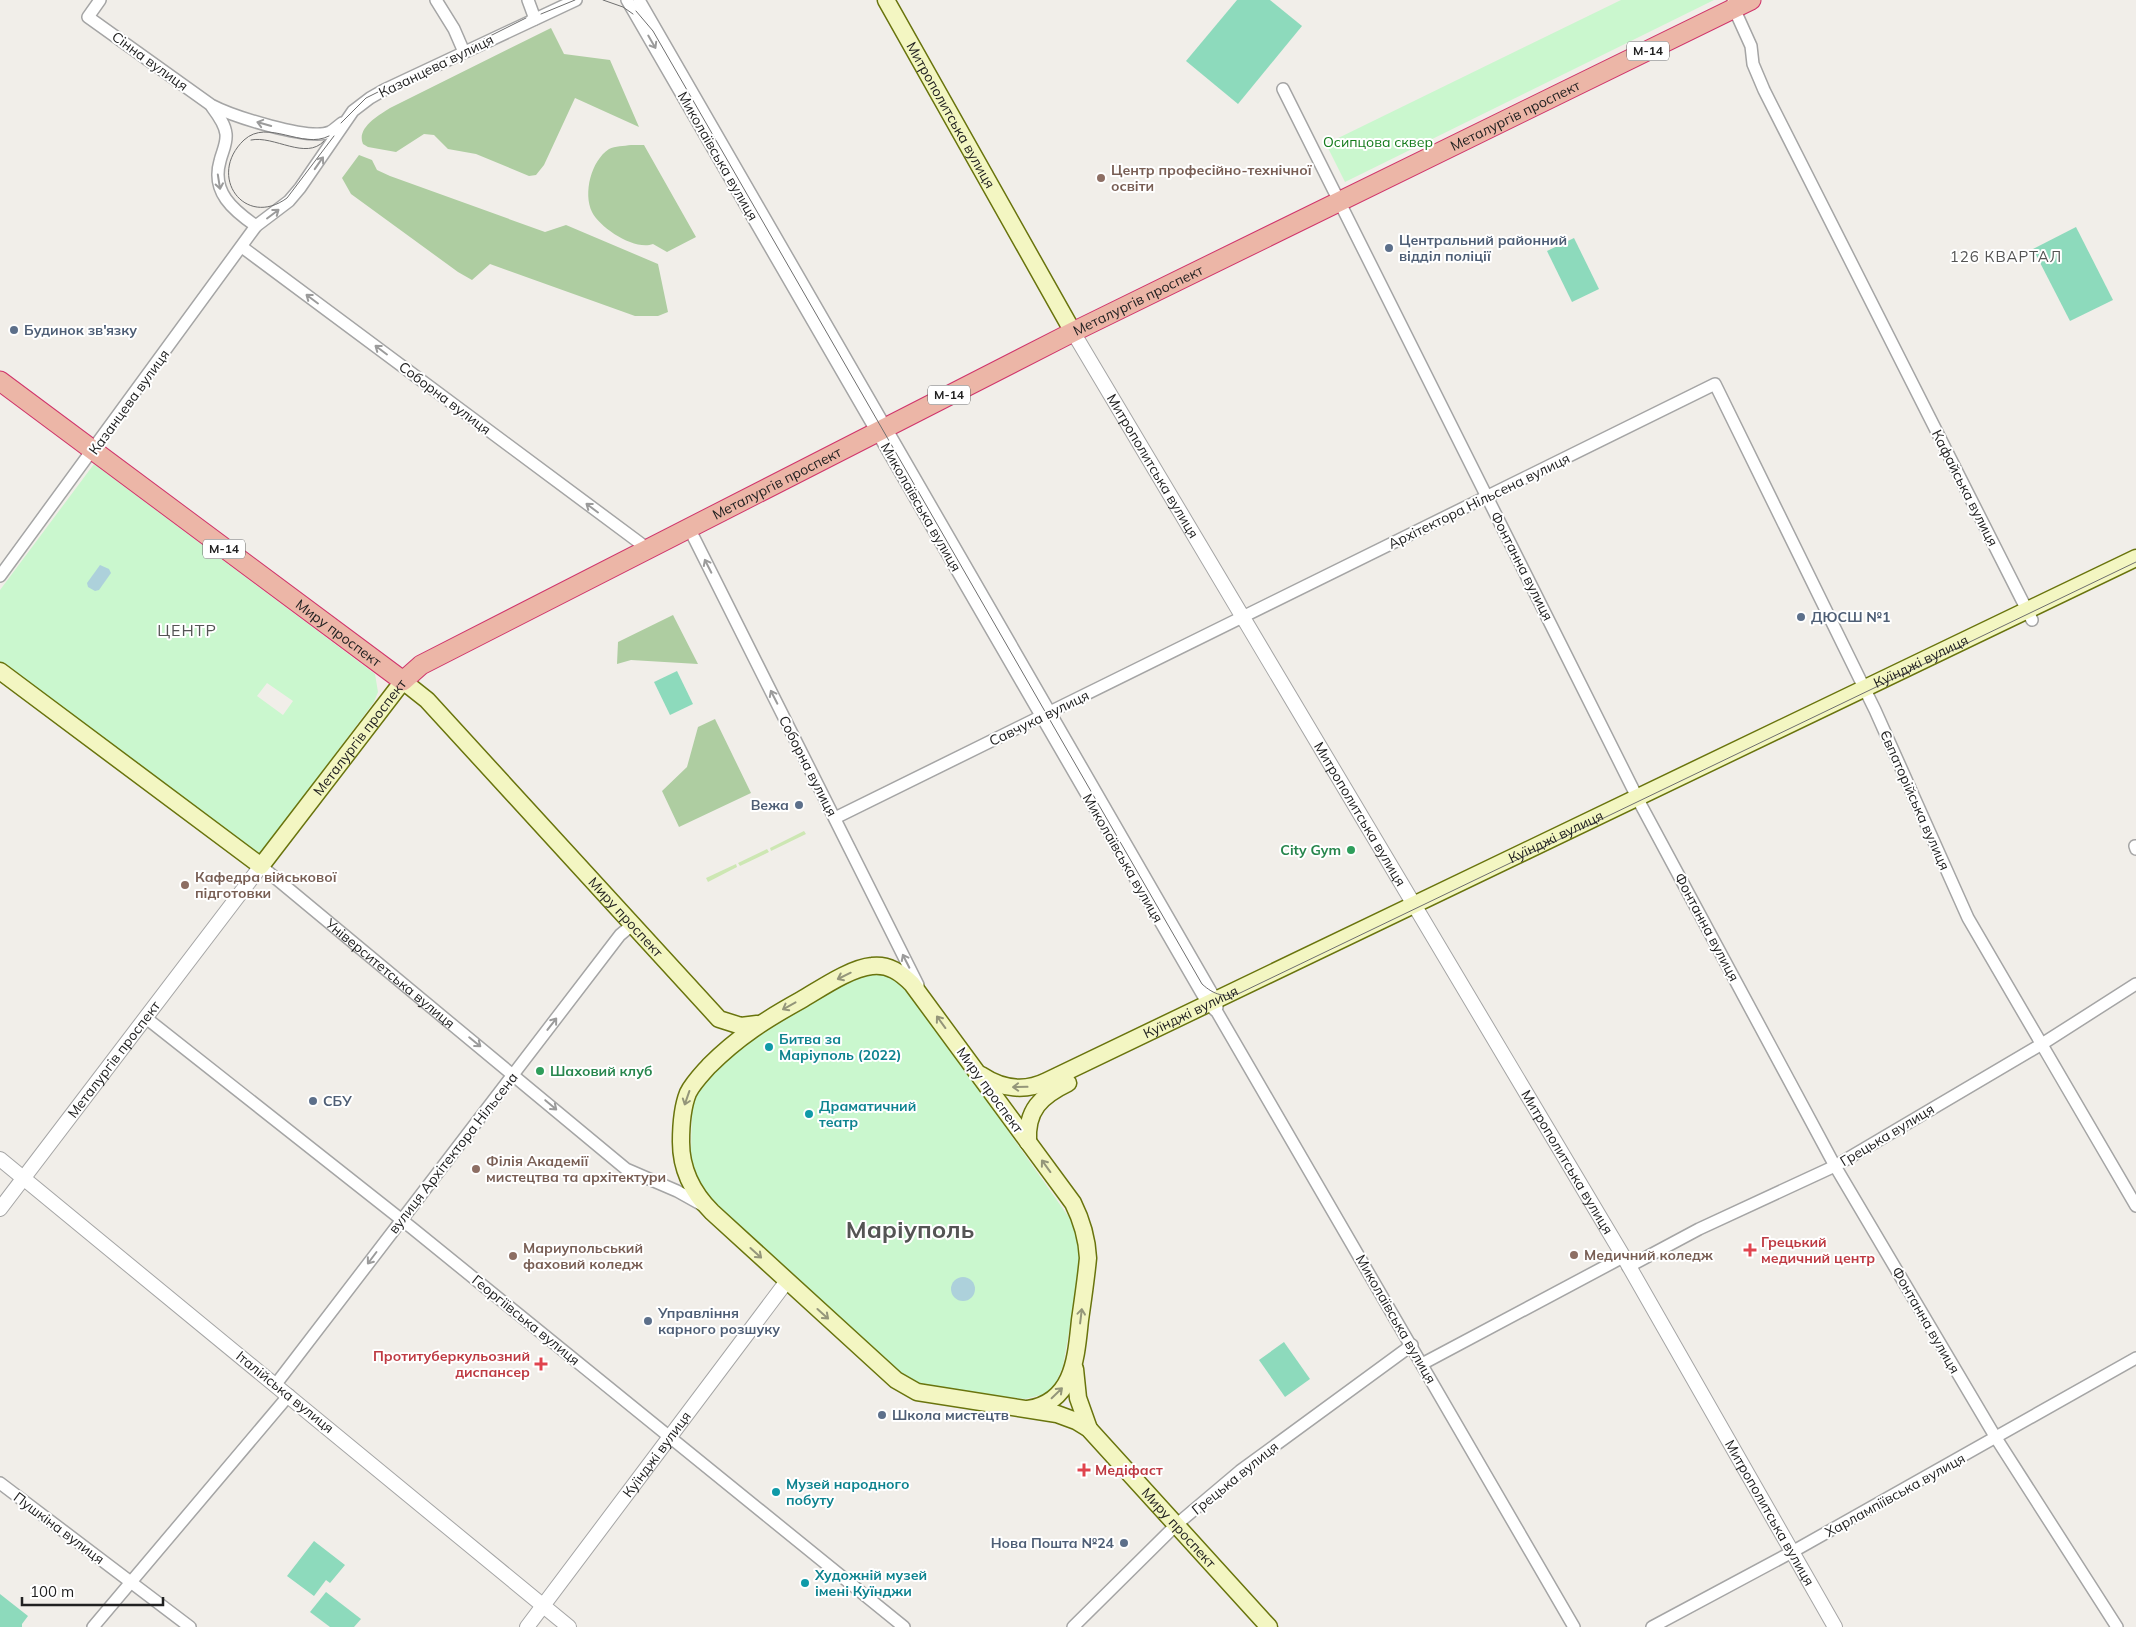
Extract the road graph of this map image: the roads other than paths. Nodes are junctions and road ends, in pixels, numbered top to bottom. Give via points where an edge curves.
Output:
1 (100, 0) edge
2 (436, 0) edge
3 (528, 0) edge
4 (576, 0) edge
5 (627, 0) edge
6 (639, 0) edge
7 (886, 0) edge
8 (1751, 0) edge
9 (1732, 4) edge
10 (535, 19) junction
11 (464, 52) junction
12 (1283, 89) dead end
13 (211, 105) junction
14 (244, 118) junction
15 (226, 134) junction
16 (332, 136) junction
17 (1340, 202) junction
18 (256, 226) junction
19 (242, 246) junction
20 (814, 313) junction
21 (1073, 332) junction
22 (0, 381) edge
23 (1715, 384) joint
24 (881, 430) junction
25 (93, 451) junction
26 (1487, 497) junction
27 (689, 528) junction
28 (648, 549) junction
29 (2136, 558) edge
30 (2136, 570) edge
31 (0, 576) edge
32 (2030, 615) junction
33 (1243, 617) junction
34 (0, 670) edge
35 (403, 681) junction
36 (1867, 693) junction
37 (1046, 714) junction
38 (1640, 803) junction
39 (834, 818) junction
40 (262, 866) junction
41 (1416, 910) junction
42 (632, 925) junction
43 (2136, 984) edge
44 (928, 1004) junction
45 (1214, 1006) junction
46 (146, 1018) junction
47 (718, 1020) junction
48 (758, 1024) junction
49 (2042, 1044) junction
50 (716, 1059) junction
51 (974, 1068) junction
52 (514, 1074) junction
53 (1028, 1142) junction
54 (0, 1159) edge
55 (1835, 1166) junction
56 (24, 1178) junction
57 (2136, 1206) edge
58 (0, 1209) edge
59 (712, 1212) junction
60 (401, 1220) junction
61 (1626, 1262) junction
62 (787, 1281) junction
63 (1412, 1345) junction
64 (2136, 1358) edge
65 (1422, 1364) junction
66 (1074, 1365) junction
67 (276, 1384) junction
68 (289, 1395) junction
69 (1028, 1408) junction
70 (1089, 1429) junction
71 (670, 1436) junction
72 (1996, 1438) junction
73 (0, 1483) edge
74 (1176, 1525) junction
75 (1792, 1552) junction
76 (132, 1583) junction
77 (543, 1605) junction
78 (93, 1627) edge
79 (190, 1627) edge
80 (527, 1627) edge
81 (569, 1627) edge
82 (904, 1627) edge
83 (1073, 1627) edge
84 (1269, 1627) edge
85 (1574, 1627) edge
86 (1652, 1627) edge
87 (1836, 1627) edge
88 (2117, 1627) edge

1 - 13 street, Сінна вулиця via 88,17
2 - 11 street
3 - 10 street
4 - 10 street, Казанцева вулиця
5 -> 20 street, Миколаївська вулиця
6 - 20 street, Миколаївська вулиця
7 - 21 main road, Митрополитська вулиця
8 - 9 highway, Металургів проспект / М-14
9 - 17 highway, Металургів проспект / М-14
9 - 32 street, Кафайська вулиця via 1751,46 1753,64 1764,90
10 - 11 street, Казанцева вулиця
11 - 16 street, Казанцева вулиця via 370,98 357,107
12 - 17 street, Фонтанна вулиця
13 - 14 street
13 - 15 street
14 - 15 street
16 -> 14 street via 286,130
15 -> 18 street via 218,170 221,192 234,210
18 -> 16 street, Казанцева вулиця via 289,202
17 - 21 highway, Металургів проспект / М-14
17 - 26 street, Фонтанна вулиця
18 - 19 street, Казанцева вулиця
19 - 25 street, Казанцева вулиця
28 -> 19 street, Соборна вулиця
20 - 24 street, Миколаївська вулиця
21 - 24 highway, Металургів проспект / М-14
21 - 33 street, Митрополитська вулиця
22 - 25 highway, Миру проспект / М-14
23 - 26 street, Архітектора Нільсена вулиця
23 - 36 street, Євпаторійська вулиця
24 - 27 highway, Металургів проспект / М-14
24 - 37 street, Миколаївська вулиця
25 - 31 street, Казанцева вулиця
25 - 35 highway, Миру проспект / М-14
26 - 33 street, Архітектора Нільсена вулиця
26 - 38 street, Фонтанна вулиця
27 - 28 highway, Металургів проспект / М-14
39 -> 27 street, Соборна вулиця
28 - 35 highway, Металургів проспект / М-14 via 421,665
29 - 32 main road, Куїнджі вулиця
30 - 32 main road, Куїнджі вулиця
32 - 36 main road, Куїнджі вулиця
33 - 37 street, Савчука вулиця
33 - 41 street, Митрополитська вулиця
34 - 40 main road, Університетська вулиця
35 - 40 main road, Металургів проспект
35 - 42 main road, Миру проспект via 427,700
36 - 38 main road, Куїнджі вулиця
36 - 49 street, Євпаторійська вулиця via 1968,918
37 - 39 street, Савчука вулиця
37 - 45 street, Миколаївська вулиця
38 - 41 main road, Куїнджі вулиця
38 - 55 street, Фонтанна вулиця
44 -> 39 street, Соборна вулиця
40 - 46 street, Металургів проспект
40 -> 52 street, Університетська вулиця
41 - 45 main road, Куїнджі вулиця
41 - 61 street, Митрополитська вулиця
42 - 47 main road, Миру проспект
52 -> 42 street, вулиця Архітектора Нільсена via 620,936
43 - 49 street, Грецька вулиця
44 -> 48 main road, Миру проспект via 896,970 872,966 839,979
51 -> 44 main road, Миру проспект
45 -> 51 main road, Куїнджі вулиця via 1034,1086 1004,1086
45 - 53 main road, Куїнджі вулиця via 1053,1090 1033,1112
45 - 63 street, Миколаївська вулиця
46 - 56 street, Металургів проспект
46 - 60 street, Георгіївська вулиця
47 - 48 main road, Миру проспект via 741,1026
47 - 50 main road via 721,1043
48 - 50 main road, Миру проспект
49 - 55 street, Грецька вулиця
49 - 57 street, Євпаторійська вулиця
50 -> 59 main road, Миру проспект via 689,1092 681,1134 688,1181
51 - 53 main road, Миру проспект
52 -> 59 street, Університетська вулиця via 626,1169 677,1191
52 - 60 street, вулиця Архітектора Нільсена
66 -> 53 main road, Миру проспект via 1088,1258 1086,1236 1073,1203
54 - 56 street, Італійська вулиця
55 - 61 street, Грецька вулиця
55 - 72 street, Фонтанна вулиця
56 - 58 street, Металургів проспект
56 - 67 street, Італійська вулиця
59 -> 62 main road, Миру проспект
60 -> 67 street, вулиця Архітектора Нільсена
60 - 71 street, Георгіївська вулиця
61 - 65 street, Грецька вулиця
61 - 75 street, Митрополитська вулиця
62 -> 69 main road, Миру проспект via 906,1387 916,1392
62 - 71 street, Куїнджі вулиця
63 - 65 street, Миколаївська вулиця
63 - 74 street, Грецька вулиця via 1240,1471
64 - 72 street, Харлампіївська вулиця
65 - 85 street, Миколаївська вулиця
69 -> 66 main road, Миру проспект via 1044,1405 1057,1394 1067,1383
66 - 70 main road, Миру проспект via 1078,1398
67 - 68 street, Італійська вулиця
68 - 76 street
68 - 77 street, Італійська вулиця
69 - 70 main road, Миру проспект via 1067,1417
70 - 74 main road, Миру проспект
71 - 77 street, Куїнджі вулиця
71 - 82 street, Георгіївська вулиця
72 - 75 street, Харлампіївська вулиця
72 - 88 street, Фонтанна вулиця
73 - 76 street, Пушкіна вулиця
74 - 83 street, Грецька вулиця
74 - 84 main road, Миру проспект
75 - 86 street, Харлампіївська вулиця
75 - 87 street, Митрополитська вулиця
76 - 78 street
76 - 79 street, Пушкіна вулиця
77 - 80 street, Куїнджі вулиця
77 - 81 street, Італійська вулиця

